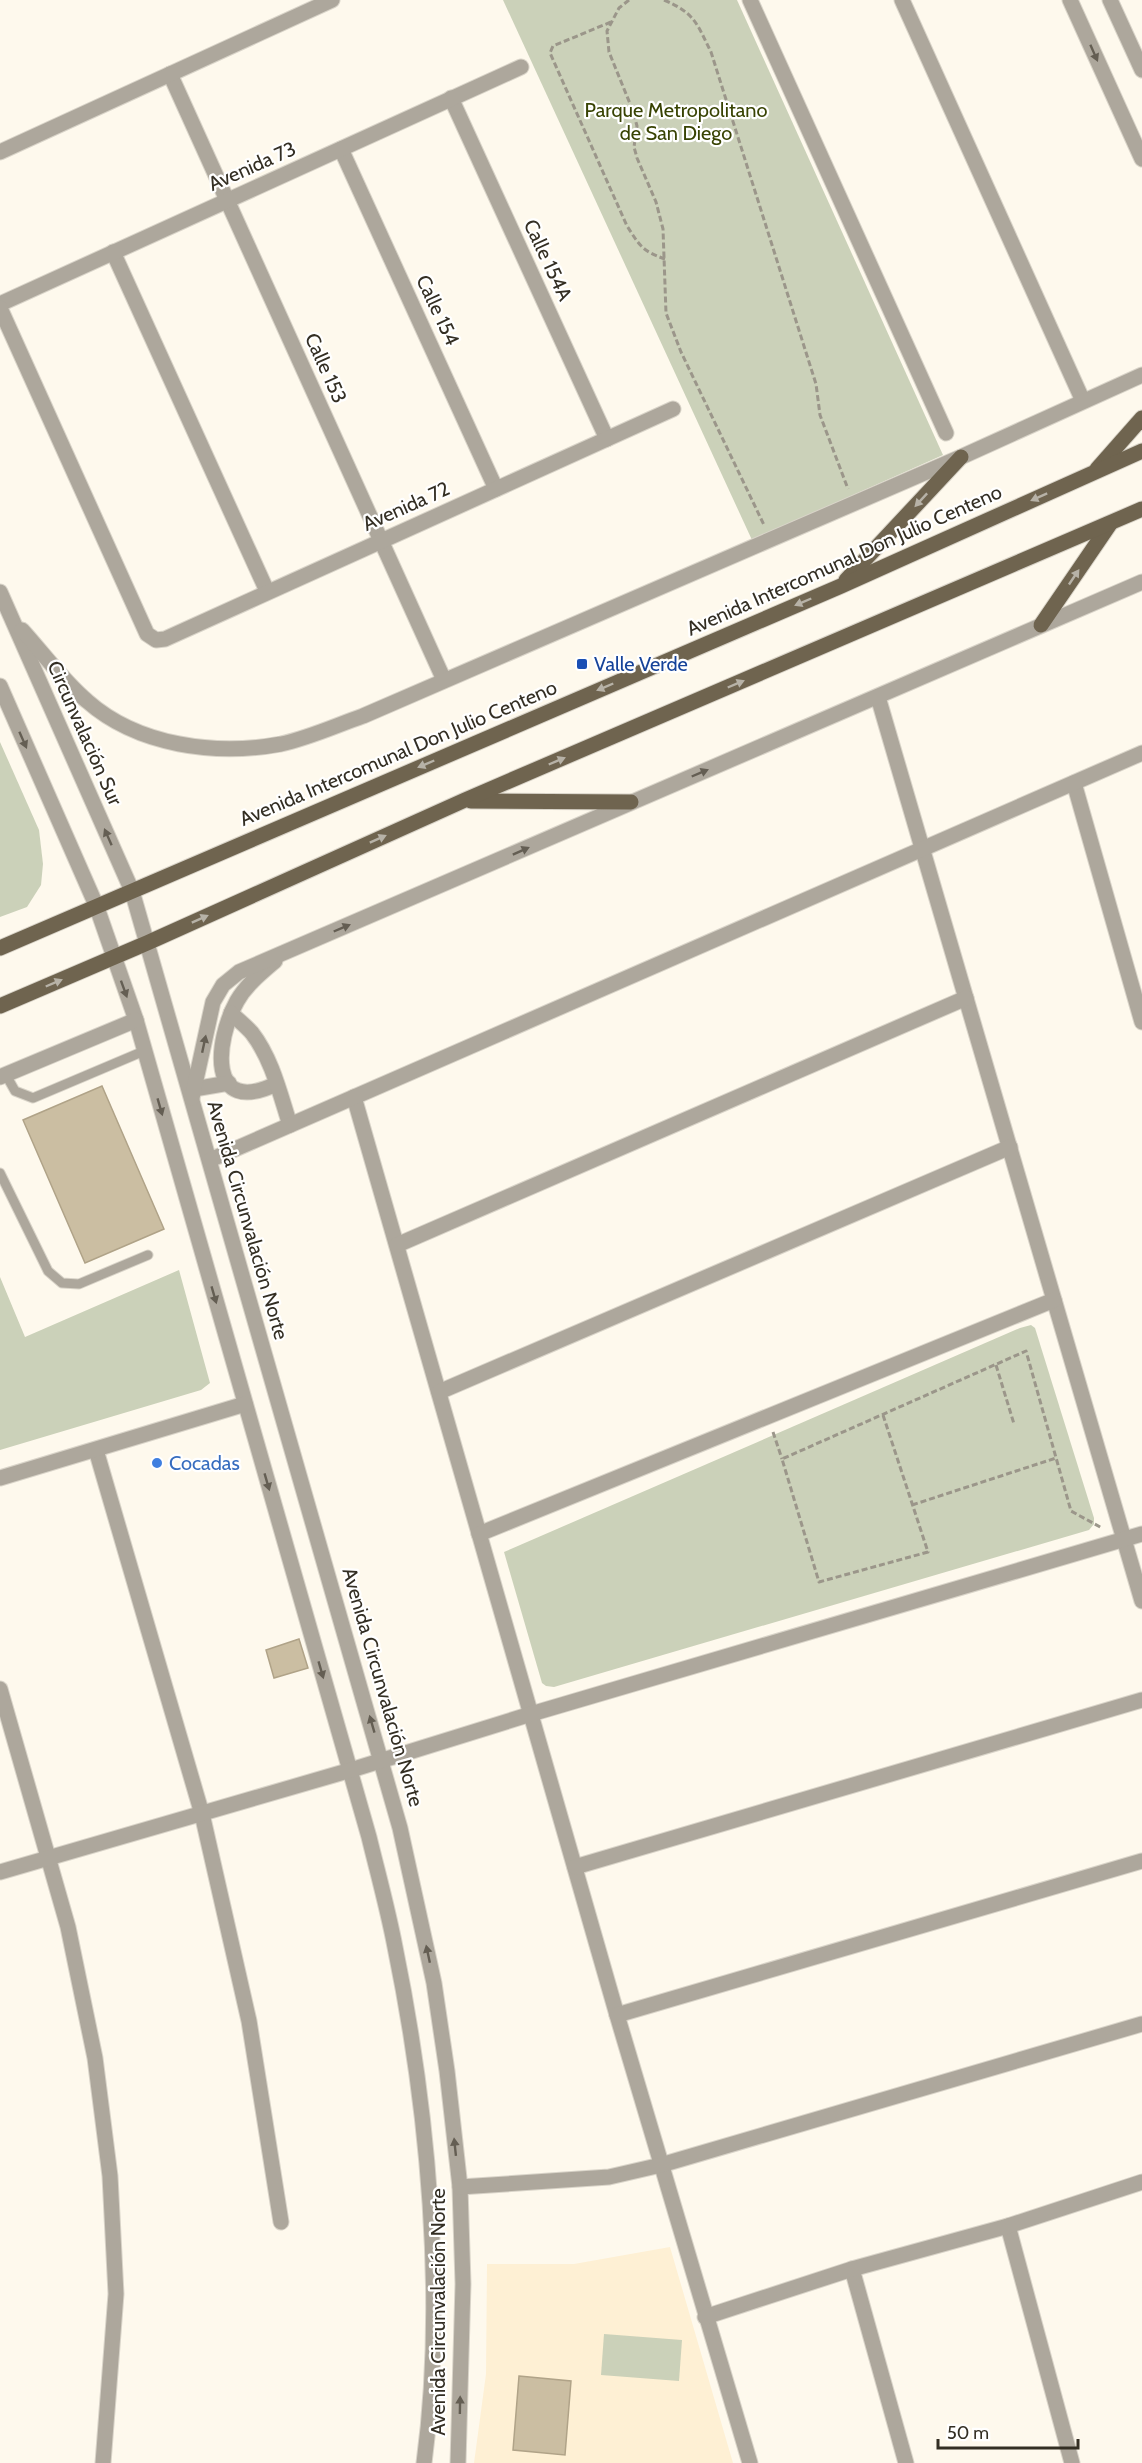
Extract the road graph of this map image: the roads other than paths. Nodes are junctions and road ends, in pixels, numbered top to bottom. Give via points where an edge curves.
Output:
1 (750, 0) edge
2 (902, 0) edge
3 (1070, 0) edge
4 (1110, 0) edge
5 (325, 1) edge
6 (521, 67) dead end
7 (1142, 70) edge
8 (170, 74) junction
9 (451, 99) junction
10 (341, 148) junction
11 (0, 152) edge
12 (1142, 159) edge
13 (227, 201) junction
14 (113, 252) junction
15 (0, 306) edge
16 (1142, 375) edge
17 (1083, 401) junction
18 (673, 410) dead end
19 (1142, 418) edge
20 (946, 432) dead end
21 (607, 439) junction
22 (1142, 451) edge
23 (961, 457) junction
24 (1093, 473) junction
25 (496, 489) junction
26 (1142, 509) edge
27 (1110, 523) junction
28 (380, 540) junction
29 (1142, 582) edge
30 (841, 586) junction
31 (267, 591) junction
32 (0, 592) edge
33 (12, 619) junction
34 (1041, 625) junction
35 (444, 680) junction
36 (0, 686) edge
37 (878, 697) junction
38 (1142, 753) edge
39 (1074, 783) junction
40 (465, 800) junction
41 (632, 802) junction
42 (922, 849) junction
43 (132, 891) junction
44 (96, 905) junction
45 (147, 943) junction
46 (0, 948) edge
47 (284, 953) junction
48 (113, 957) junction
49 (966, 998) junction
50 (0, 1006) edge
51 (231, 1013) junction
52 (136, 1020) junction
53 (1142, 1022) edge
54 (144, 1051) junction
55 (3, 1076) edge
56 (229, 1083) junction
57 (276, 1084) junction
58 (193, 1095) junction
59 (354, 1097) junction
60 (290, 1125) junction
61 (1010, 1148) junction
62 (210, 1160) junction
63 (0, 1173) edge
64 (397, 1245) junction
65 (148, 1255) dead end
66 (1054, 1300) junction
67 (439, 1392) junction
68 (245, 1404) junction
69 (96, 1450) junction
70 (0, 1478) edge
71 (479, 1534) junction
72 (1142, 1534) edge
73 (1124, 1539) junction
74 (1142, 1601) edge
75 (0, 1689) edge
76 (1142, 1700) edge
77 (531, 1714) junction
78 (383, 1761) junction
79 (351, 1770) junction
80 (202, 1814) junction
81 (49, 1858) junction
82 (1142, 1861) edge
83 (575, 1868) junction
84 (0, 1872) edge
85 (617, 2015) junction
86 (1142, 2024) edge
87 (661, 2165) junction
88 (1142, 2182) edge
89 (460, 2187) junction
90 (281, 2222) dead end
91 (1008, 2226) junction
92 (852, 2269) junction
93 (705, 2317) junction
94 (103, 2463) edge
95 (424, 2463) edge
96 (458, 2463) edge
97 (750, 2463) edge
98 (906, 2463) edge
99 (1072, 2463) edge

1 - 20 street
2 - 17 street
3 -> 12 street
4 - 7 street
5 - 8 street
6 - 9 street, Avenida 73
8 - 11 street
8 - 13 street, Calle 153
9 - 10 street, Avenida 73
9 - 21 street, Calle 154A
10 - 13 street, Avenida 73
10 - 25 street, Calle 154
13 - 14 street, Avenida 73
13 - 28 street, Calle 153
14 - 15 street, Avenida 73
14 - 31 street
15 - 31 street, Avenida 72 via 147,634 156,640 165,639
16 - 17 street
17 - 23 street
18 - 21 street, Avenida 72
19 - 24 main road
21 - 25 street, Avenida 72
22 - 24 main road, Avenida Intercomunal Don Julio Centeno
23 -> 30 main road
23 - 35 street
24 -> 30 main road, Avenida Intercomunal Don Julio Centeno
25 - 28 street, Avenida 72
26 - 27 main road
34 -> 27 main road
40 -> 27 main road
28 - 31 street, Avenida 72
28 - 35 street, Calle 153
29 - 34 street
30 -> 43 main road, Avenida Intercomunal Don Julio Centeno
32 - 33 street, Circunvalación Sur
33 - 35 street via 87,702 129,730 187,746 234,749 282,744 363,716
43 -> 33 street, Circunvalación Sur
34 - 37 street
36 -> 44 street
41 -> 37 street
37 - 42 street
38 - 39 street
39 - 42 street
39 - 53 street
40 - 41 main road
45 -> 40 main road
47 -> 41 street
42 - 49 street
42 - 59 street
43 - 44 main road, Avenida Intercomunal Don Julio Centeno
43 - 45 street, Circunvalación Sur
44 - 46 main road, Avenida Intercomunal Don Julio Centeno
44 - 48 street, Avenida Circunvalación Norte
45 - 48 main road
45 - 58 street, Avenida Circunvalación Norte
47 - 51 street via 249,985
58 -> 47 street via 213,1002 223,985 238,972
50 -> 48 main road
48 -> 52 street, Avenida Circunvalación Norte
49 - 61 street
49 - 64 street
51 - 56 street via 220,1059
51 - 57 street via 251,1031
52 - 54 street, Avenida Circunvalación Norte
52 - 55 street
54 - 55 lane via 33,1098 15,1091
54 -> 68 street, Avenida Circunvalación Norte
56 - 57 street via 244,1094
56 - 58 street
57 - 60 street
58 - 62 street, Avenida Circunvalación Norte
59 - 60 street
59 - 64 street
60 - 62 street
61 - 66 street
61 - 67 street
78 -> 62 street, Avenida Circunvalación Norte
63 - 65 lane via 48,1271 62,1283 79,1284
64 - 67 street
66 - 71 street
66 - 73 street
67 - 71 street
68 - 69 street
68 -> 79 street, Avenida Circunvalación Norte
69 - 70 street
69 - 80 street
71 - 77 street
72 - 73 street
73 - 74 street
73 - 77 street
75 - 81 street
76 - 83 street
77 - 78 street
77 - 83 street
78 - 79 street
89 -> 78 street, Avenida Circunvalación Norte via 434,1983
79 - 80 street
79 - 95 street, Avenida Circunvalación Norte via 395,1948 414,2060 428,2188 432,2295
80 - 81 street
80 - 90 street via 249,2021
81 - 84 street
81 - 94 street via 68,1927 95,2058 110,2176 117,2294
82 - 85 street
83 - 85 street
85 - 87 street
86 - 87 street
87 - 89 street via 609,2177
87 - 93 street
88 - 91 street
96 -> 89 street, Avenida Circunvalación Norte via 463,2284
91 - 92 street
91 - 99 street
92 - 93 street
92 - 98 street
93 - 97 street

